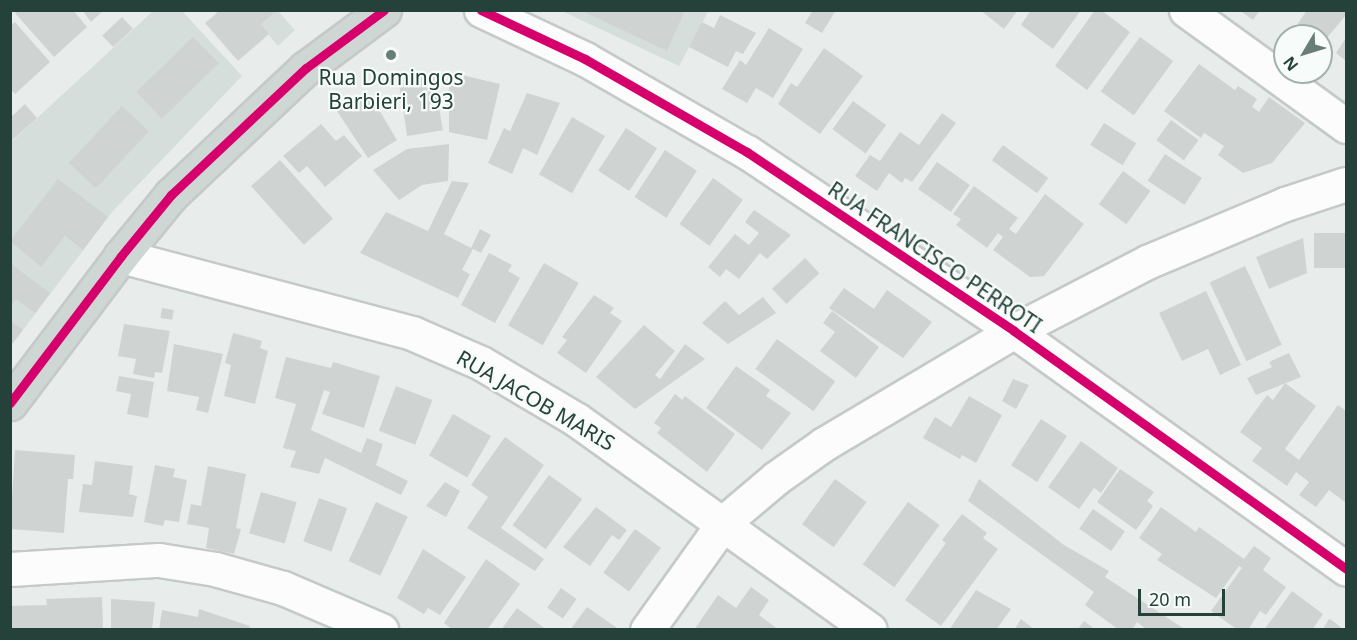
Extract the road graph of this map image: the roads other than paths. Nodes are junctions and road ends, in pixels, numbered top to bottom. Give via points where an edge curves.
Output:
1 (384, 10) edge
2 (481, 10) edge
3 (1186, 10) edge
4 (1347, 126) edge
5 (1347, 184) edge
6 (120, 256) junction
7 (1014, 331) junction
8 (10, 402) edge
9 (724, 522) junction
10 (10, 569) edge
11 (1347, 569) edge
12 (381, 630) edge
13 (647, 630) edge
14 (870, 630) edge

1 - 6 main road via 306,68 244,124 171,195
2 - 7 street, RUA FRANCISCO PERROTI via 585,59 747,152
3 - 4 street
5 - 7 street via 1284,204 1148,262
6 - 8 main road
6 - 9 street, RUA JACOB MARIS via 411,333 481,363 577,420
7 - 9 street via 824,444 776,477
7 - 11 street, RUA FRANCISCO PERROTI
9 - 13 street
9 - 14 street, RUA JACOB MARIS
10 - 12 street via 159,560 215,569 283,588

